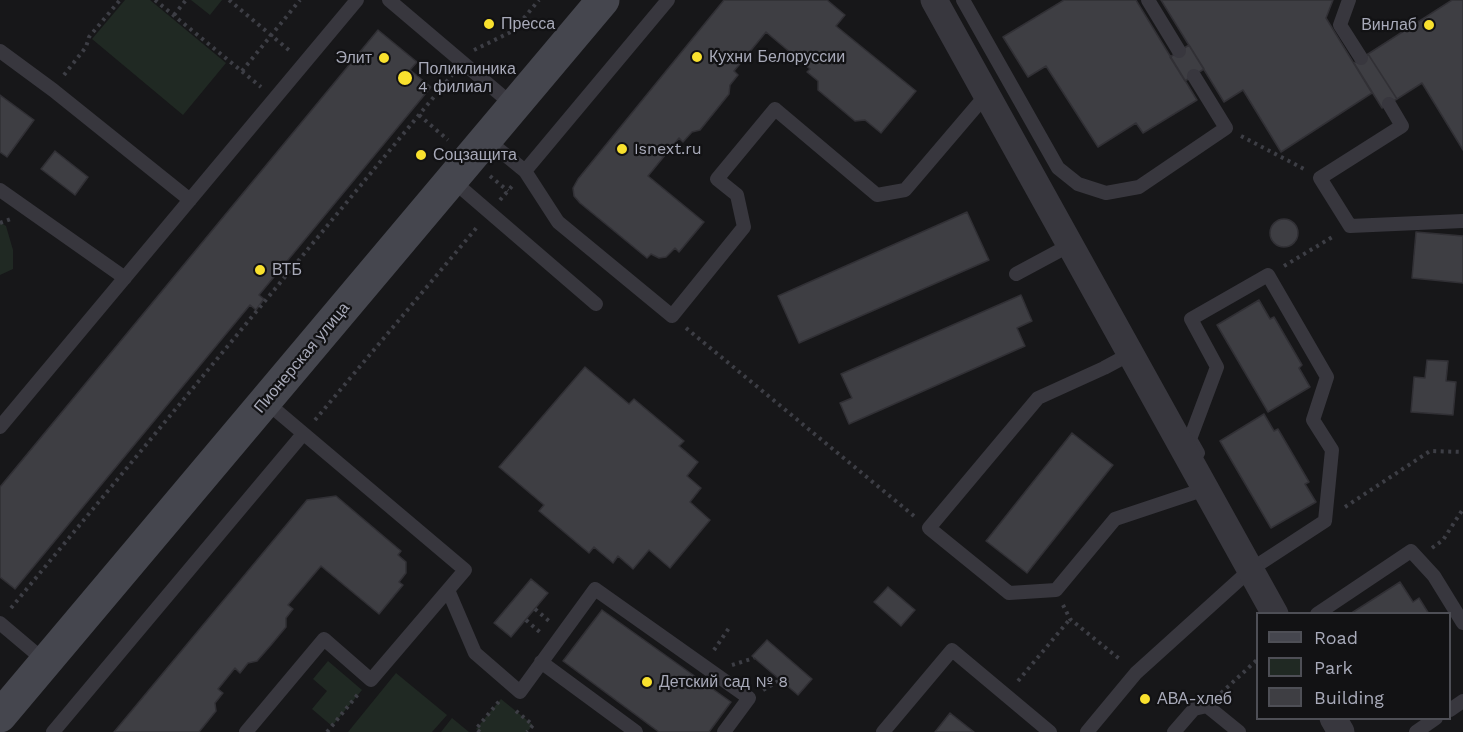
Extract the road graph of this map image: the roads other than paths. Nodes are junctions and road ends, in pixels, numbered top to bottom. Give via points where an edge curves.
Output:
1 (357, 0) edge
2 (389, 0) edge
3 (603, 0) edge
4 (668, 0) edge
5 (934, 0) edge
6 (963, 0) edge
7 (1148, 0) edge
8 (1349, 0) edge
9 (0, 51) edge
10 (1179, 51) dead end
11 (1361, 58) dead end
12 (1194, 75) dead end
13 (986, 95) junction
14 (1389, 104) dead end
15 (514, 106) junction
16 (486, 139) junction
17 (525, 171) junction
18 (452, 180) junction
19 (0, 190) edge
20 (190, 200) junction
21 (1463, 221) edge
22 (1070, 245) junction
23 (1016, 274) dead end
24 (125, 278) junction
25 (596, 304) dead end
26 (1130, 354) junction
27 (265, 401) junction
28 (0, 427) edge
29 (303, 434) junction
30 (1205, 489) junction
31 (1255, 566) junction
32 (448, 590) junction
33 (1274, 612) edge
34 (1320, 612) edge
35 (1463, 623) edge
36 (2, 625) edge
37 (46, 662) junction
38 (541, 662) junction
39 (0, 716) edge
40 (1434, 720) edge
41 (53, 732) edge
42 (246, 732) edge
43 (636, 732) edge
44 (724, 732) edge
45 (883, 732) edge
46 (1050, 732) edge
47 (1087, 732) edge
48 (1174, 732) edge
49 (1239, 732) edge
50 (1416, 732) edge

1 - 20 lane
2 - 15 lane
3 - 15 main road, Пионерская улица
4 - 17 lane
5 - 13 street
6 - 12 lane via 1058,168 1078,184 1106,193 1138,187 1226,128
7 - 10 lane
8 - 11 lane via 1340,24
9 - 20 lane
13 - 17 lane via 905,190 878,195 775,109 717,179 737,195 744,227 672,316 558,222
13 - 22 street
14 - 21 lane via 1402,126 1320,178 1350,226
15 - 16 main road, Пионерская улица
16 - 17 lane
16 - 18 main road, Пионерская улица
18 - 25 lane
18 - 27 main road, Пионерская улица
19 - 24 lane
20 - 24 lane
22 - 23 lane
22 - 26 street
24 - 28 lane
26 - 30 street
26 - 30 lane via 1038,398 929,528 1009,593 1056,591 1115,519
27 - 29 lane
27 - 37 main road, Пионерская улица
29 - 32 lane via 465,570
29 - 41 lane
30 - 31 street
31 - 31 lane via 1325,521 1332,450 1313,420 1328,377 1268,275 1191,319 1217,367 1190,439
31 - 33 street
31 - 47 lane via 1136,673
32 - 38 lane via 475,653 520,692
32 - 42 lane via 371,680 324,639
34 - 35 lane via 1411,551 1434,576
36 - 37 lane
37 - 39 main road, Пионерская улица
38 - 43 lane
38 - 44 lane via 596,589 749,698
40 - 50 lane
45 - 46 lane via 952,650
48 - 49 lane via 1194,708 1207,706

